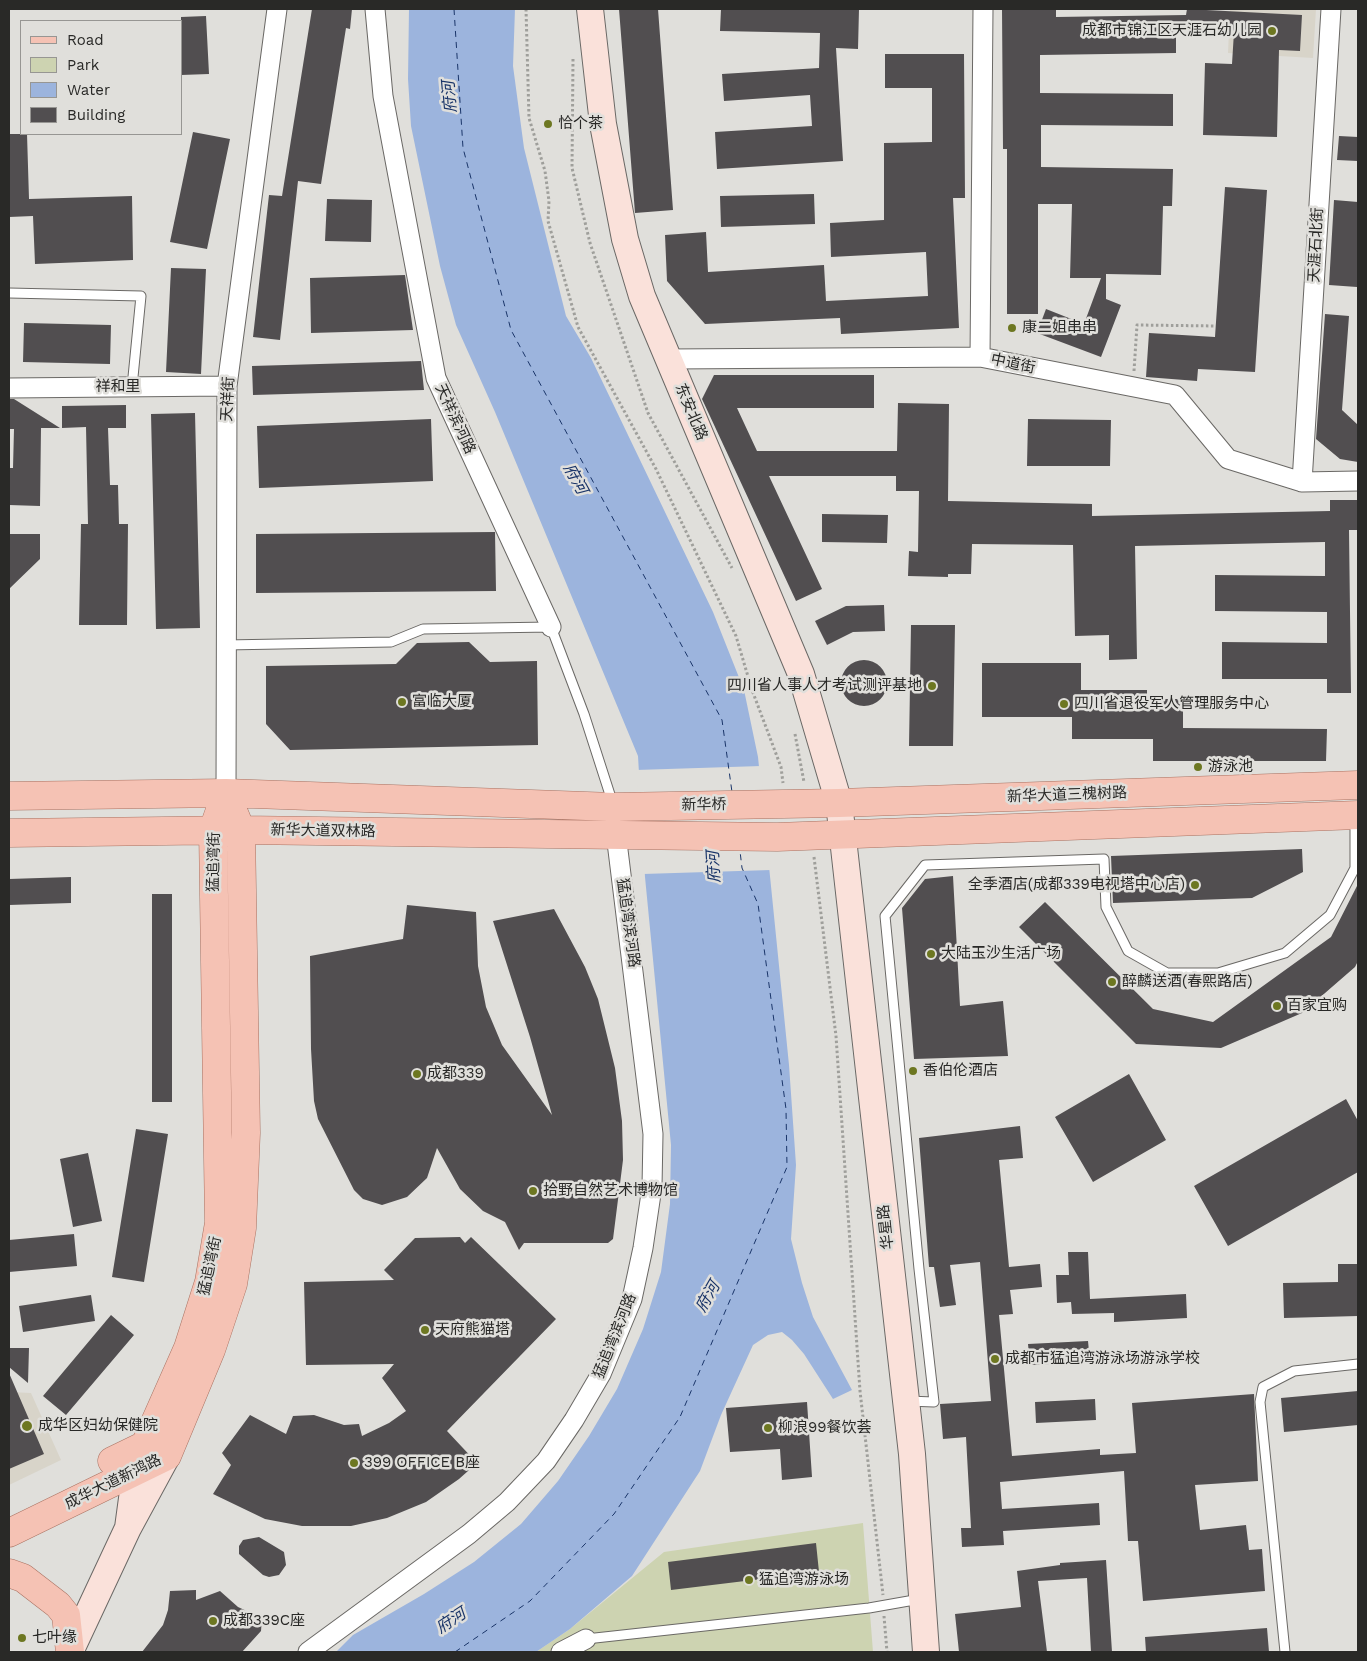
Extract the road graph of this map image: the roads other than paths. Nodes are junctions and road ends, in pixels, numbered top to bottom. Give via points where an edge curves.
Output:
1 (277, 9) edge
2 (375, 9) edge
3 (590, 9) edge
4 (983, 9) edge
5 (1331, 9) edge
6 (9, 293) edge
7 (980, 357) junction
8 (669, 359) junction
9 (227, 386) junction
10 (132, 387) junction
11 (9, 388) edge
12 (1358, 481) edge
13 (1302, 482) junction
14 (551, 627) junction
15 (225, 645) junction
16 (1358, 785) edge
17 (226, 793) junction
18 (9, 796) edge
19 (839, 803) junction
20 (780, 804) joint
21 (623, 806) junction
22 (1357, 815) edge
23 (213, 830) junction
24 (241, 830) junction
25 (9, 833) edge
26 (626, 834) junction
27 (843, 835) junction
28 (777, 837) joint
29 (1358, 1364) edge
30 (906, 1401) junction
31 (149, 1457) junction
32 (9, 1512) edge
33 (9, 1533) edge
34 (9, 1574) edge
35 (922, 1599) junction
36 (586, 1639) joint
37 (70, 1652) edge
38 (308, 1652) edge
39 (561, 1652) edge
40 (926, 1652) edge
41 (1285, 1652) edge

1 - 9 street, 天祥街
2 - 14 street, 天祥滨河路 via 382,96 436,378
3 - 8 street, 东安北路 via 603,124 625,239 642,296
4 - 7 street, 中道街
5 - 13 street, 天涯石北街
6 - 10 lane via 141,296
7 - 8 street
7 - 13 street, 中道街 via 1175,395 1228,460
8 - 19 street, 东安北路 via 801,674
9 - 10 street, 祥和里
9 - 15 street, 天祥街
10 - 11 street, 祥和里
12 - 13 street, 中道街
14 - 15 lane via 423,629 391,642
14 - 21 lane, 天祥滨河路
15 - 17 street, 天祥街
16 - 19 main road, 新华大道三槐树路
17 - 18 main road
17 - 21 main road
17 - 23 main road, 猛追湾街
17 - 24 main road, 猛追湾街
19 - 20 main road, 新华大道三槐树路
19 - 27 street, 华星路
20 - 21 main road, 新华桥
22 - 27 main road, 新华大道三槐树路
22 - 30 lane via 1355,868 1330,915 1285,953 1218,973 1167,973 1128,951 1106,907 1104,859 925,865 885,916 934,1402
23 - 24 main road, 新华大道双林路
23 - 25 main road, 新华大道双林路
23 - 31 main road, 猛追湾街 via 219,1223 209,1282
24 - 26 main road, 新华大道双林路
24 - 31 main road, 猛追湾街 via 246,1133 242,1228 233,1284 214,1340
26 - 28 main road, 新华桥
26 - 38 street, 猛追湾滨河路 via 653,1134 652,1187 632,1299 601,1374 546,1461 507,1502 469,1534
27 - 28 main road, 新华大道三槐树路
27 - 30 street, 华星路
29 - 41 lane via 1294,1371 1263,1388 1260,1402
30 - 35 street, 华星路
31 - 32 main road, 成华大道新鸿路
31 - 33 main road, 成华大道新鸿路
31 - 37 street, 猛追湾街 via 128,1528
34 - 37 main road via 23,1578 58,1605 66,1616
35 - 36 lane via 869,1608
35 - 40 street, 华星路
36 - 39 street

